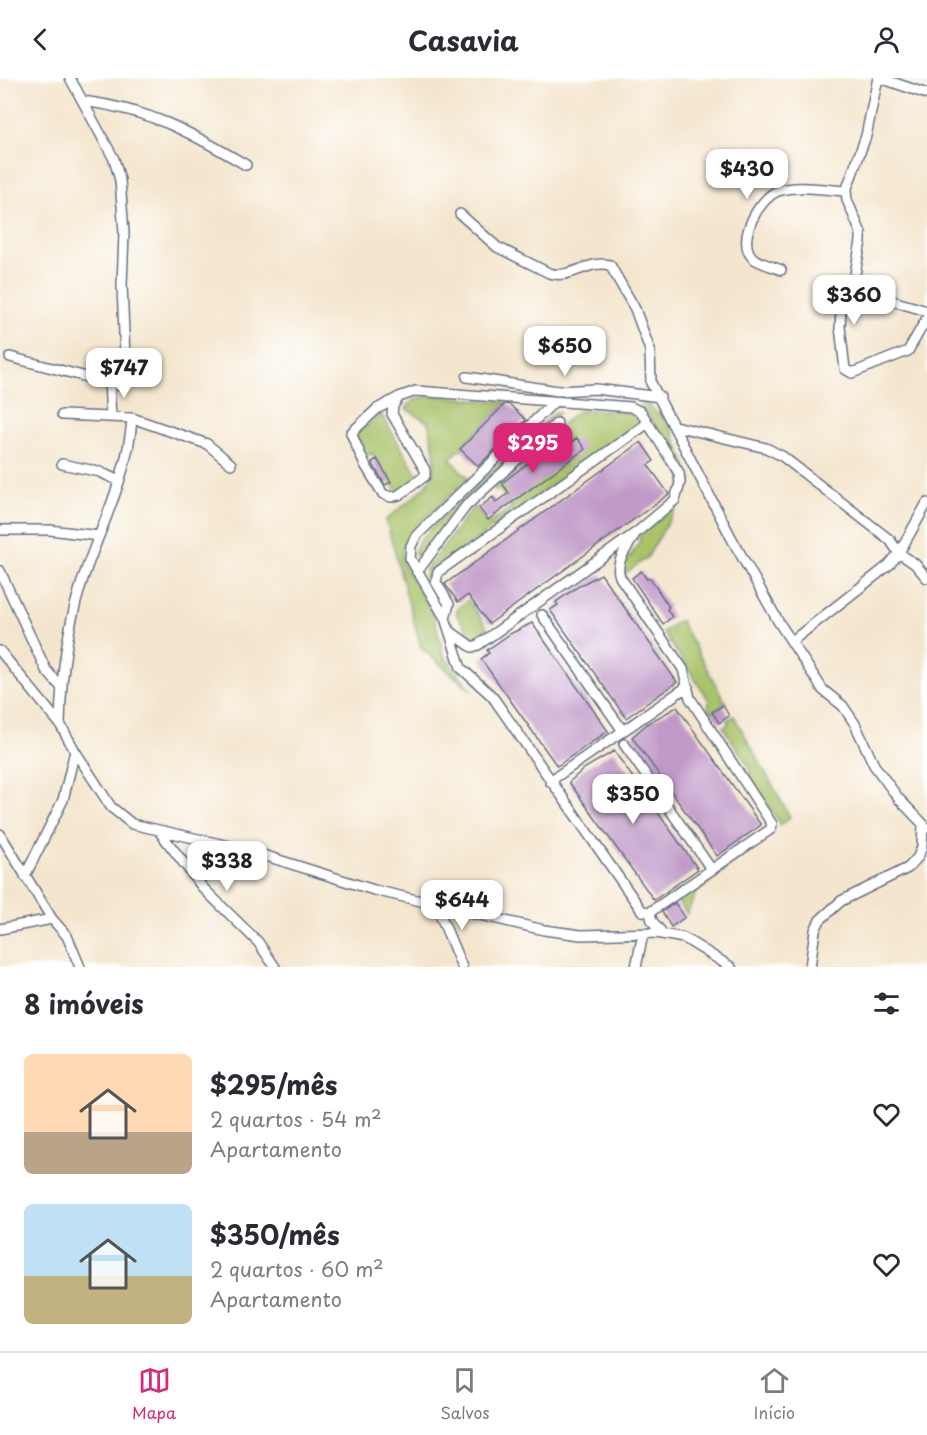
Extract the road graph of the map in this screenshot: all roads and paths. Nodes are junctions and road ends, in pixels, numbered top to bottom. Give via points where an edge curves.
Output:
1 (70, 78) edge
2 (879, 78) edge
3 (927, 94) edge
4 (83, 100) junction
5 (246, 165) dead end
6 (846, 191) junction
7 (460, 214) dead end
8 (781, 270) dead end
9 (853, 285) junction
10 (927, 311) edge
11 (927, 318) edge
12 (10, 357) dead end
13 (467, 377) dead end
14 (110, 382) junction
15 (399, 397) junction
16 (660, 397) junction
17 (554, 402) junction
18 (62, 415) dead end
19 (111, 417) junction
20 (132, 418) junction
21 (557, 423) dead end
22 (648, 423) junction
23 (675, 426) junction
24 (62, 464) dead end
25 (231, 464) dead end
26 (119, 482) junction
27 (927, 502) edge
28 (0, 530) edge
29 (636, 532) junction
30 (99, 536) junction
31 (899, 553) junction
32 (0, 572) edge
33 (417, 572) junction
34 (927, 578) edge
35 (542, 615) dead end
36 (445, 618) junction
37 (451, 632) junction
38 (792, 641) junction
39 (0, 651) edge
40 (688, 686) junction
41 (61, 687) junction
42 (60, 724) junction
43 (623, 731) junction
44 (624, 744) dead end
45 (75, 752) junction
46 (550, 781) junction
47 (925, 826) edge
48 (159, 831) junction
49 (0, 834) edge
50 (922, 855) edge
51 (712, 870) junction
52 (25, 876) junction
53 (436, 905) junction
54 (650, 912) junction
55 (52, 919) junction
56 (0, 929) edge
57 (643, 934) junction
58 (663, 934) junction
59 (80, 967) edge
60 (275, 967) edge
61 (462, 967) edge
62 (636, 967) edge
63 (731, 967) edge
64 (810, 967) edge

1 - 4 street
2 - 3 street
2 - 6 street via 866,136
4 - 5 street via 140,111
4 - 14 street via 114,159 120,180 126,382 121,386
6 - 8 street via 798,188 778,191 764,199 755,211 747,250 752,258
6 - 9 street via 846,200 861,233
7 - 16 street via 497,248 549,273 558,276 599,264 610,265 635,309 650,350 651,383
9 - 10 street via 858,291
9 - 11 street via 845,298 840,327 849,373 908,351
12 - 14 street
13 - 16 street via 558,391 596,389
14 - 19 street
15 - 15 street via 392,414 425,476 391,497 383,494 351,432 377,409
15 - 17 street via 416,391
16 - 23 street
17 - 22 street via 631,407 641,412
17 - 33 street via 416,536 410,558
18 - 19 street
19 - 20 street
20 - 25 street via 207,444
20 - 26 street
21 - 33 street via 466,506
22 - 29 street via 679,473 680,483 675,500
22 - 36 street via 438,572 436,582 449,604
23 - 31 street via 766,448 782,456 890,540
23 - 38 street via 699,481
24 - 26 street via 100,472
26 - 30 street
27 - 31 street
28 - 30 street via 50,530
29 - 37 street via 478,645 465,644
29 - 40 street via 617,570 683,669
30 - 41 street via 86,569
31 - 34 street
31 - 38 street
32 - 41 street via 46,670
33 - 36 street
35 - 43 street
36 - 37 street
37 - 46 street via 461,668 492,696
38 - 47 street via 824,690 843,706 855,724 874,765
39 - 42 street
40 - 43 street
40 - 51 street via 690,698 772,824
41 - 42 street
42 - 45 street
43 - 46 street
44 - 51 street
45 - 48 street via 119,816
45 - 52 street via 63,800
46 - 54 street via 642,911
47 - 50 street
48 - 53 street via 247,850
48 - 60 street via 203,888 258,942
49 - 52 street
50 - 64 street via 908,868 841,901 820,920
51 - 54 street
52 - 55 street
53 - 57 street via 544,930
53 - 61 street
54 - 58 street
55 - 56 street
55 - 59 street via 67,936
57 - 58 street
57 - 62 street
58 - 63 street via 684,938

